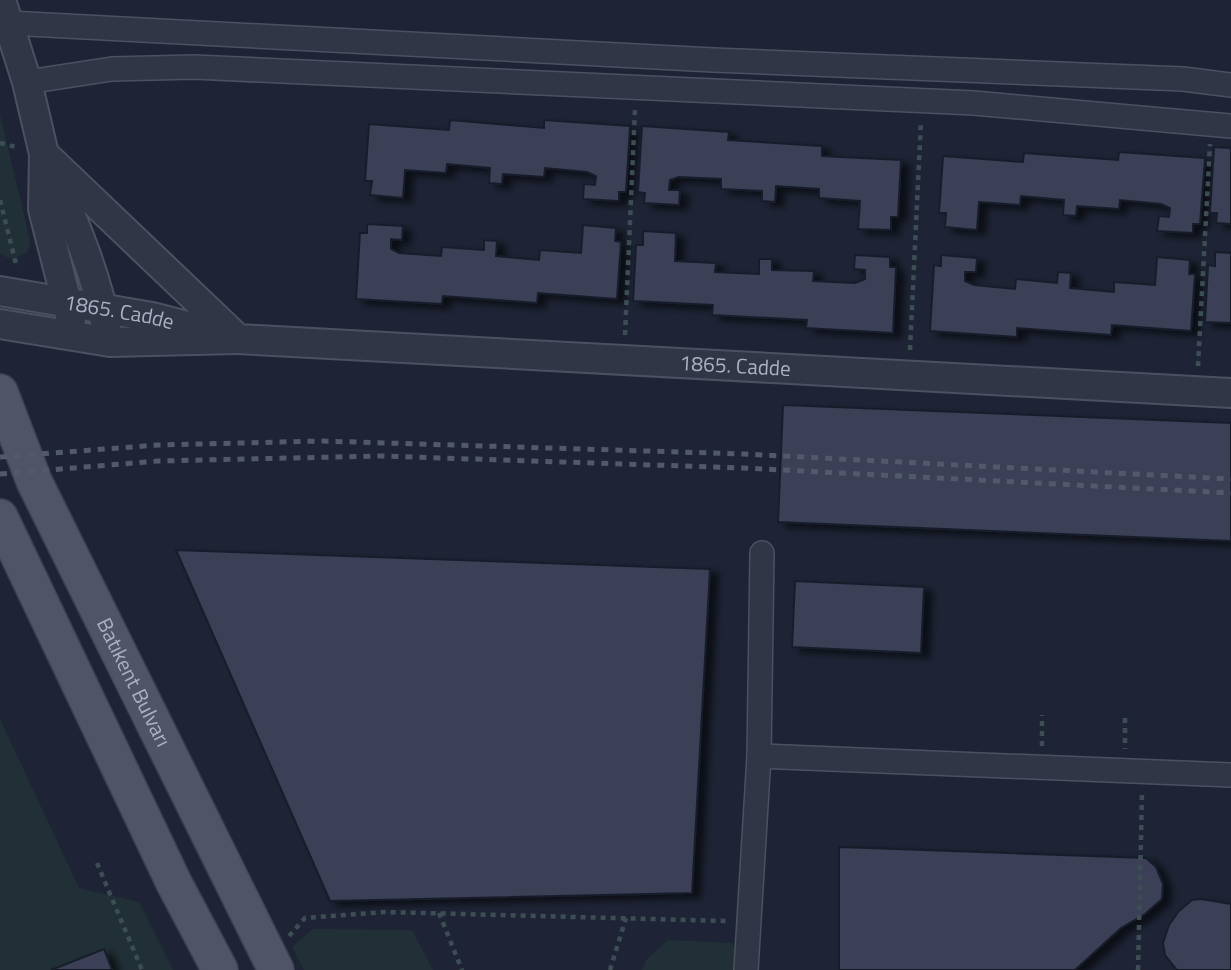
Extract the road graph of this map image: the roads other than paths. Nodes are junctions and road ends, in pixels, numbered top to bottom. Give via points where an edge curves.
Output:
1 (5, 12) edge
2 (27, 82) junction
3 (1231, 85) edge
4 (1221, 125) edge
5 (44, 154) junction
6 (0, 291) edge
7 (67, 303) junction
8 (103, 310) junction
9 (0, 324) edge
10 (75, 336) junction
11 (238, 339) junction
12 (110, 342) junction
13 (0, 392) edge
14 (1231, 393) edge
15 (0, 517) edge
16 (762, 553) dead end
17 (759, 756) junction
18 (1231, 775) edge
19 (220, 970) edge
20 (276, 970) edge
21 (747, 970) edge

1 - 2 street
1 - 3 street via 834,66 1183,79
2 - 4 street via 112,69 194,67 974,103
2 - 5 street
5 - 7 street via 43,209
5 - 8 street
5 - 11 street
6 - 7 street, 1865. Cadde
7 - 8 street, 1865. Cadde
7 - 10 street
8 - 11 street, 1865. Cadde
8 - 12 street
9 - 10 street, 1865. Cadde
10 - 12 street, 1865. Cadde
11 - 12 street, 1865. Cadde
11 - 14 street, 1865. Cadde
13 - 20 main road, Batıkent Bulvarı via 34,481
15 - 19 main road
16 - 17 street
17 - 18 street
17 - 21 street

